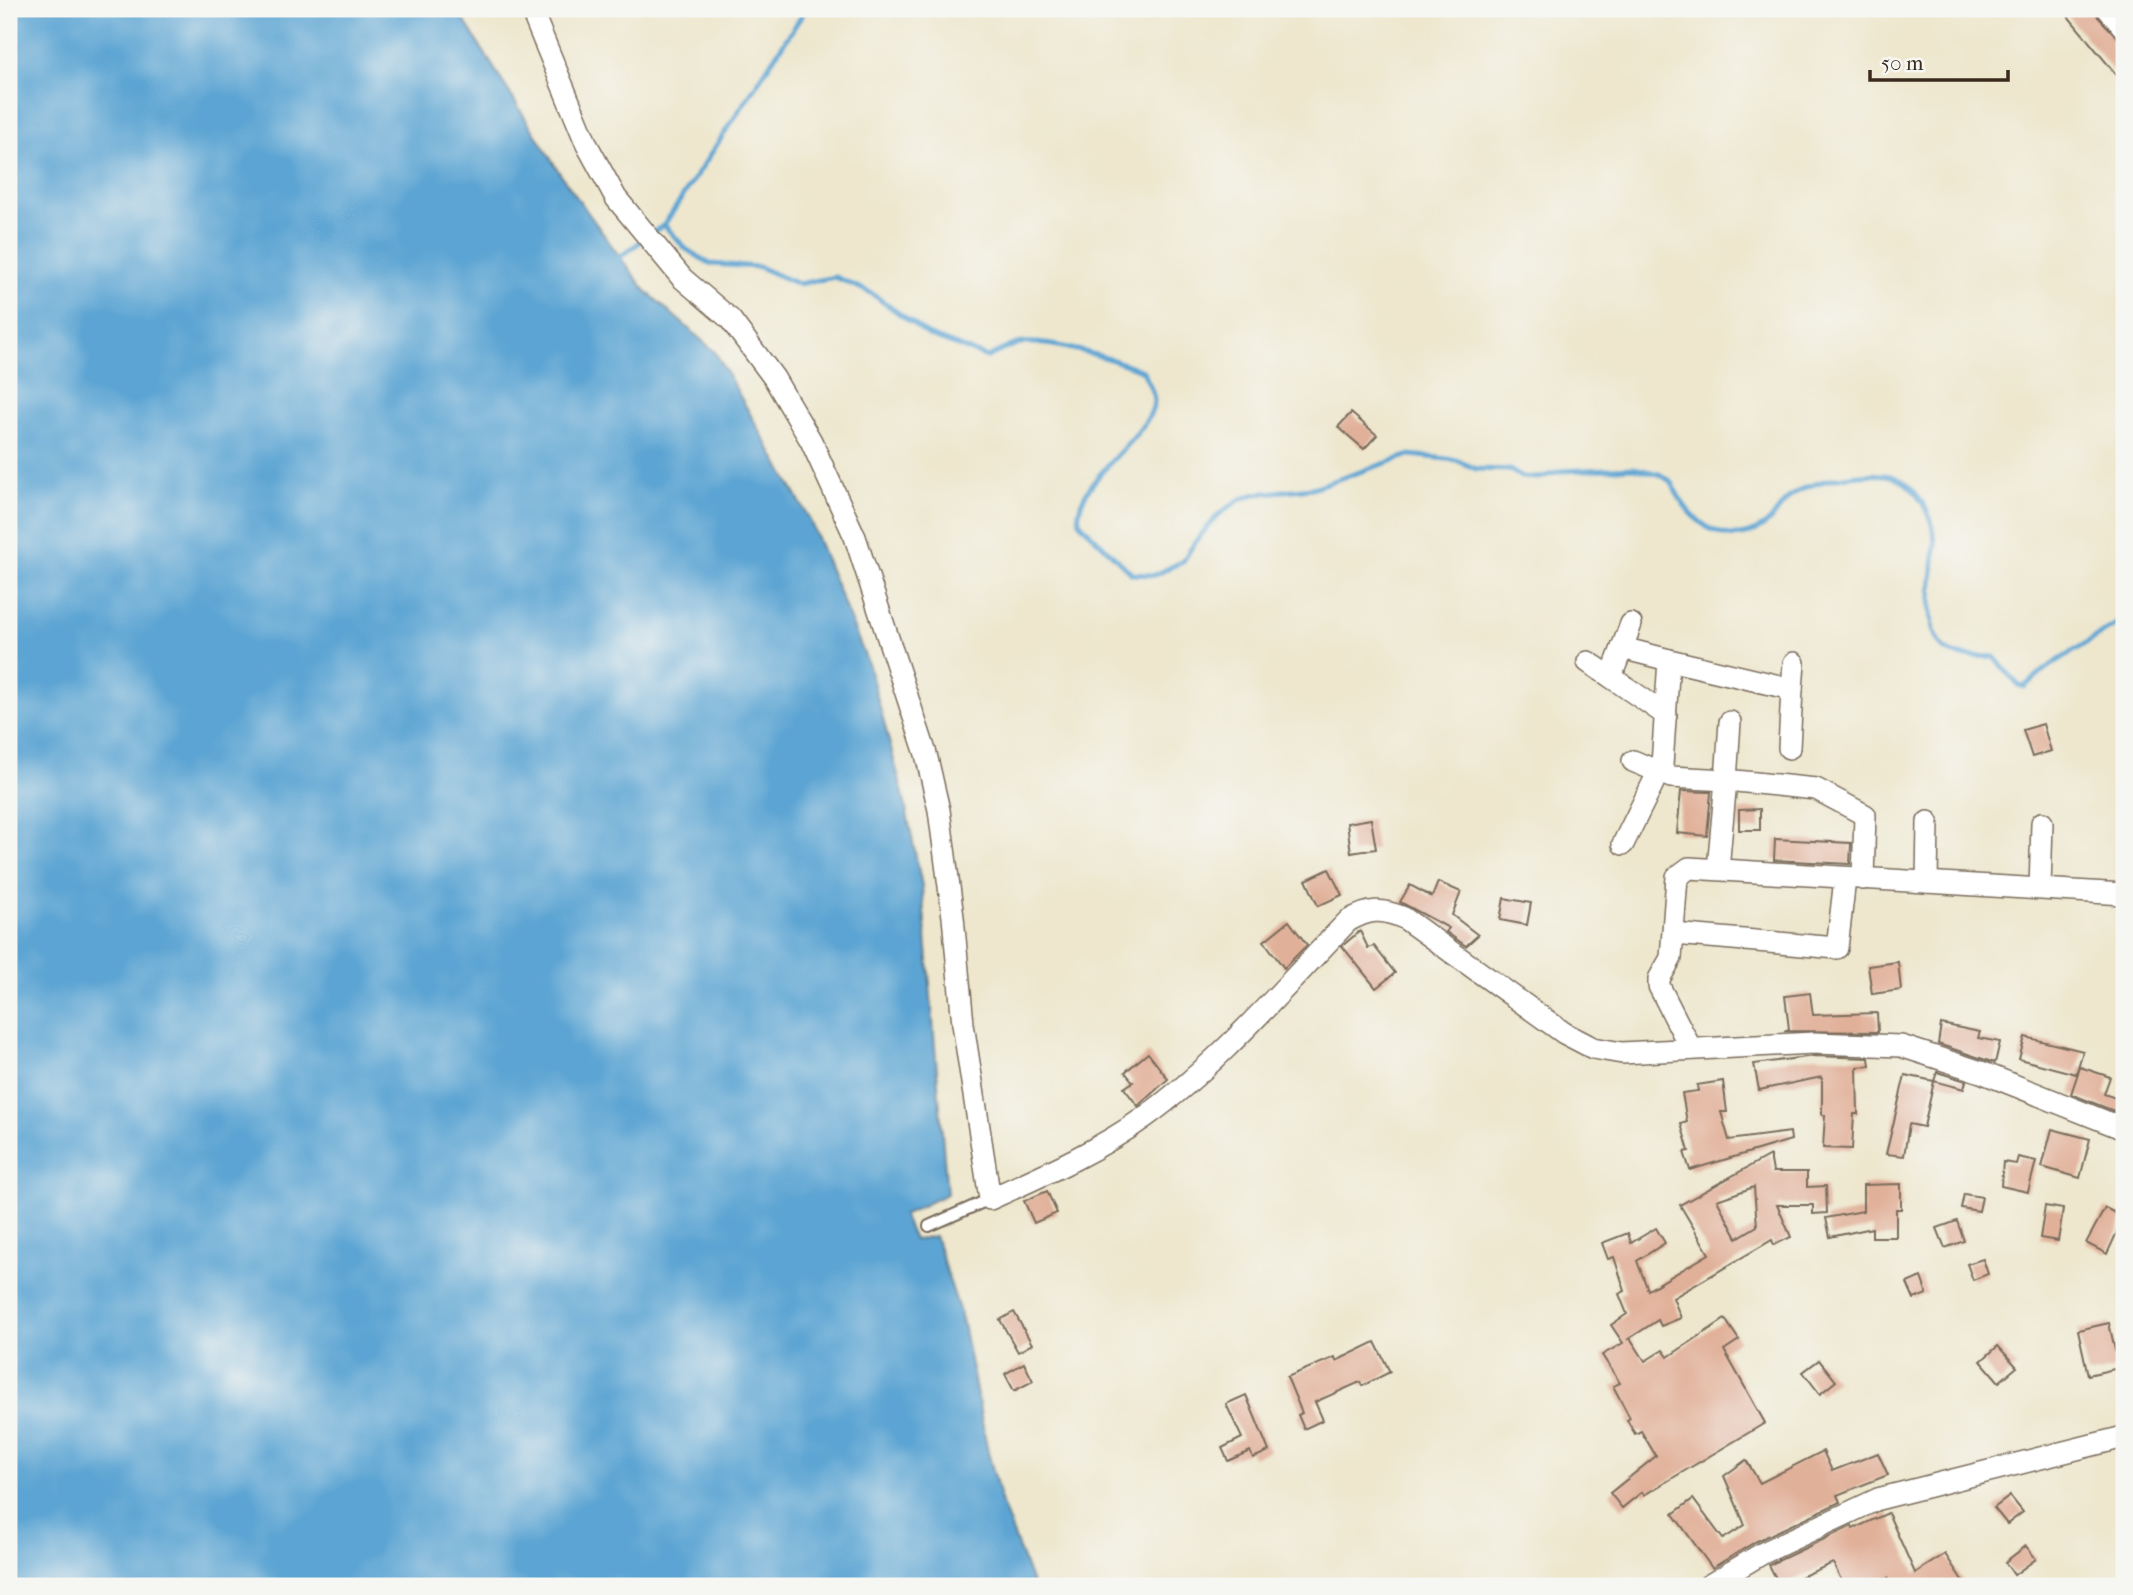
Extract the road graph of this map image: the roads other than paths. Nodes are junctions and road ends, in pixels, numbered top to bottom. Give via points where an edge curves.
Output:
1 (531, 9) edge
2 (2108, 9) edge
3 (2124, 28) edge
4 (1631, 624) dead end
5 (1622, 649) junction
6 (1669, 660) junction
7 (1588, 662) dead end
8 (1794, 663) dead end
9 (1611, 677) junction
10 (1792, 689) junction
11 (1665, 715) junction
12 (1730, 722) dead end
13 (1789, 748) dead end
14 (1633, 761) dead end
15 (1657, 772) junction
16 (1726, 780) junction
17 (1928, 822) dead end
18 (2042, 823) dead end
19 (1623, 844) dead end
20 (1718, 869) junction
21 (1854, 879) junction
22 (1927, 882) junction
23 (2040, 888) junction
24 (2124, 894) edge
25 (1674, 934) junction
26 (1691, 1049) junction
27 (2124, 1129) edge
28 (990, 1199) junction
29 (929, 1226) dead end
30 (2124, 1437) edge
31 (1707, 1586) edge

1 - 28 street via 587,145 616,198 682,278 730,319 774,378 811,441 859,548 926,754 939,810 963,1024
2 - 3 street
4 - 5 street
5 - 6 street
5 - 9 street
6 - 10 street
6 - 11 street
7 - 9 street
8 - 10 street
9 - 11 street
10 - 13 street
11 - 15 street via 1662,765
12 - 16 street
14 - 15 street
15 - 16 street
15 - 19 street
16 - 20 street
16 - 21 street via 1816,789 1865,815
17 - 22 street
18 - 23 street
20 - 21 street
20 - 25 street via 1689,868 1677,877
21 - 22 street
21 - 25 street via 1837,947
22 - 23 street
23 - 24 street
25 - 26 street via 1671,958 1659,986
26 - 27 street via 1847,1042 1901,1046 1981,1072
26 - 28 street via 1622,1053 1593,1048 1512,999 1404,919 1386,910 1367,910 1348,921 1237,1035 1145,1117 1106,1142
28 - 29 lane
30 - 31 street via 1878,1499 1763,1553

